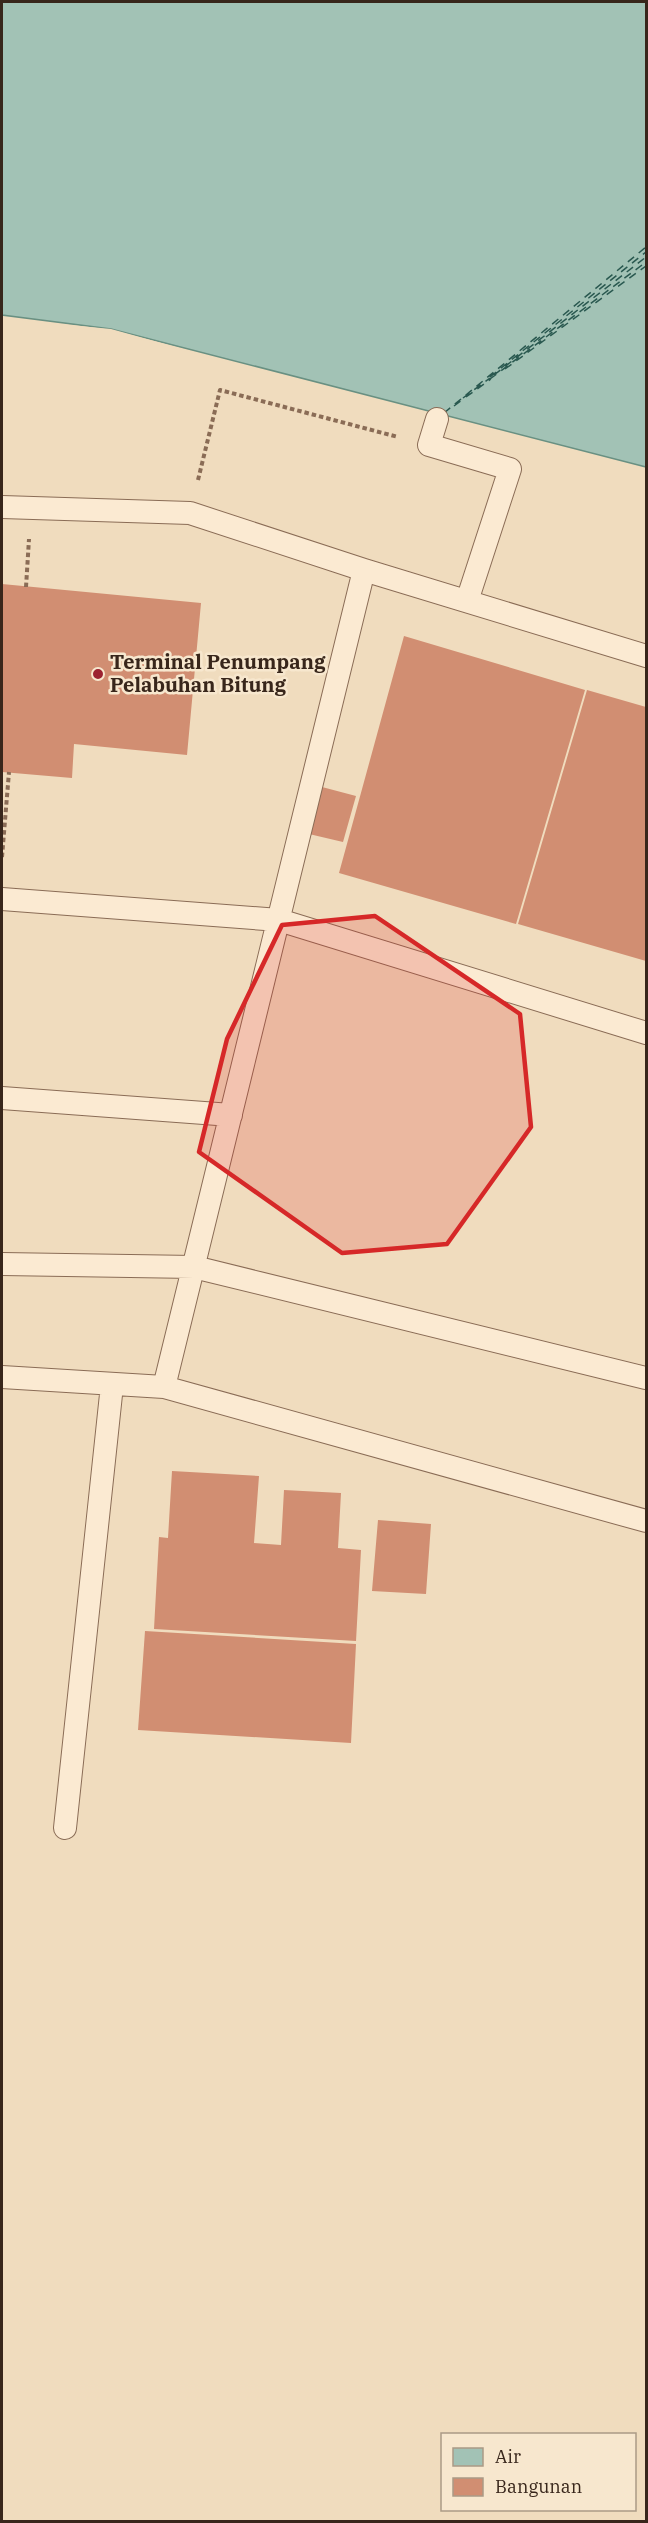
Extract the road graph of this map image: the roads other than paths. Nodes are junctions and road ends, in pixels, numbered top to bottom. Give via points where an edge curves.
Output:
1 (436, 419) dead end
2 (2, 507) edge
3 (364, 570) junction
4 (466, 602) junction
5 (646, 656) edge
6 (2, 899) edge
7 (279, 920) junction
8 (646, 1033) edge
9 (2, 1098) edge
10 (231, 1115) junction
11 (2, 1264) edge
12 (194, 1267) junction
13 (2, 1377) edge
14 (646, 1378) edge
15 (112, 1385) junction
16 (164, 1387) junction
17 (646, 1521) edge
18 (65, 1828) dead end

1 - 4 lane via 429,445 510,469
2 - 3 lane via 190,513
3 - 4 lane
3 - 7 lane
4 - 5 lane
6 - 7 lane
7 - 8 lane
7 - 10 lane
9 - 10 lane
10 - 12 lane
11 - 12 lane
12 - 14 lane
12 - 16 lane
13 - 15 lane
15 - 16 lane
15 - 18 lane
16 - 17 lane

